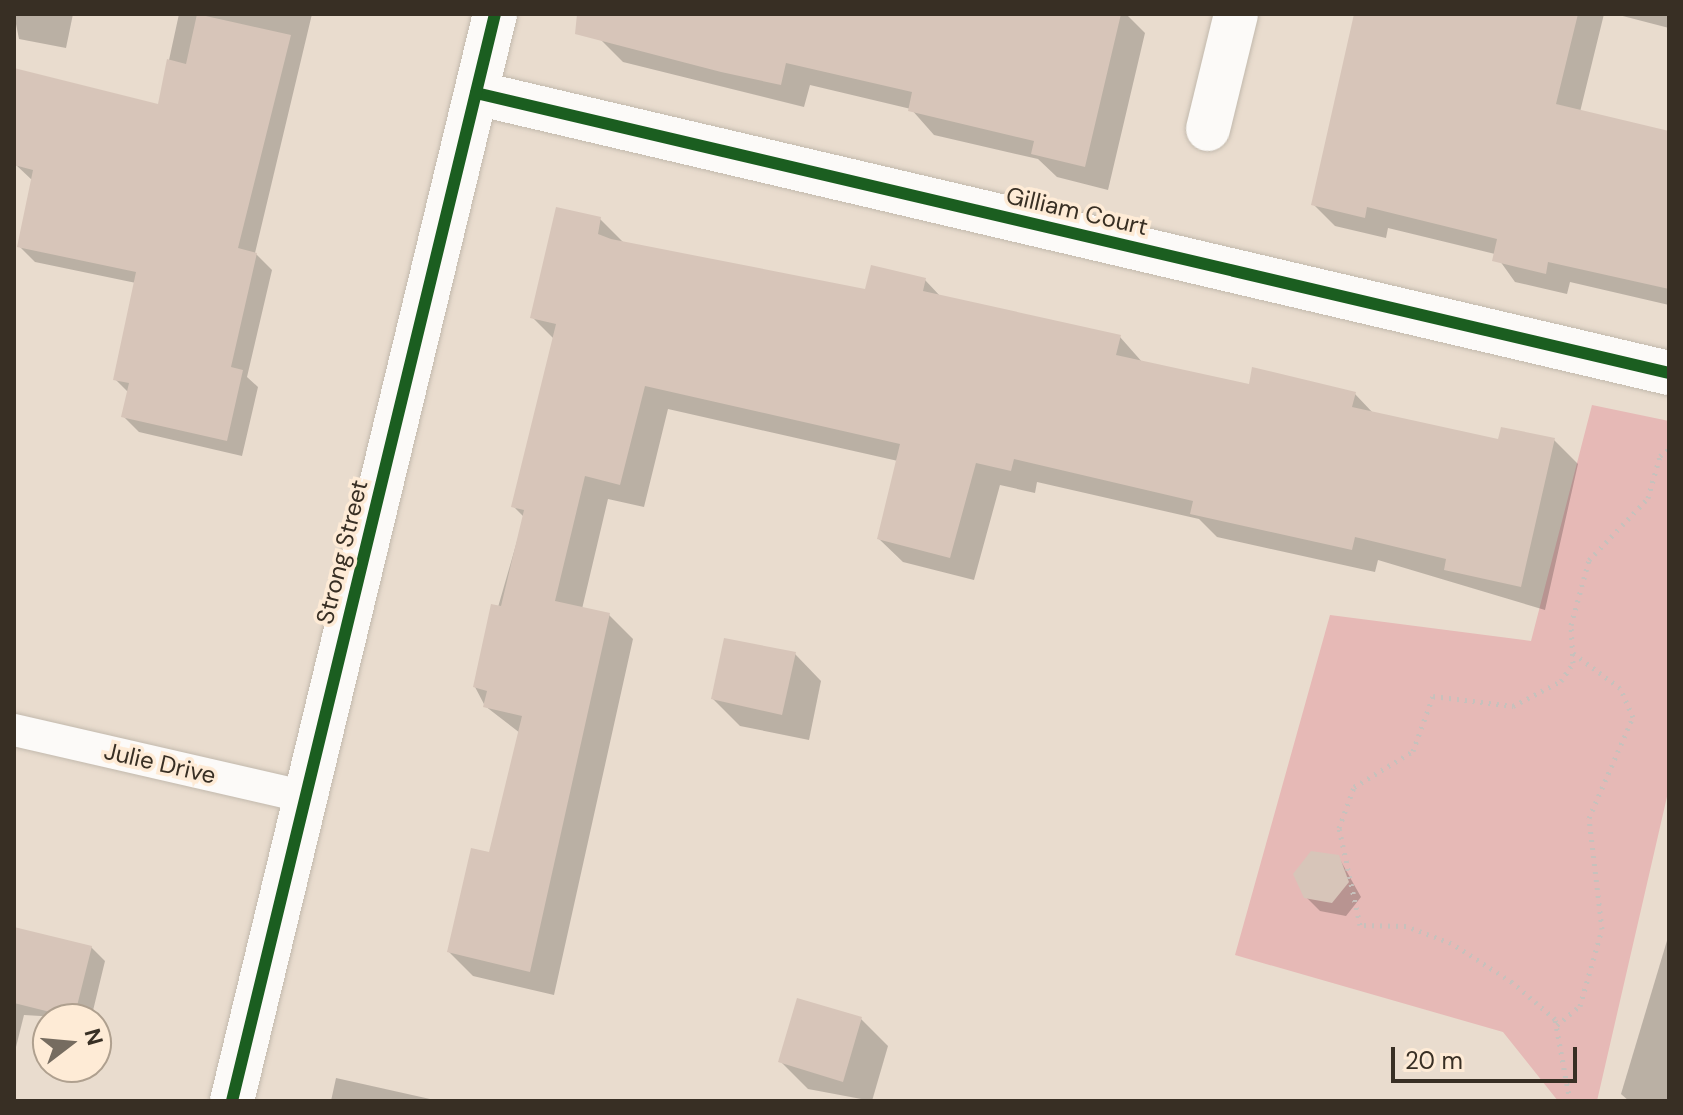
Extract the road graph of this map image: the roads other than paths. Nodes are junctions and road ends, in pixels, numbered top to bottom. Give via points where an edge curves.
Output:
1 (495, 14) edge
2 (1236, 14) edge
3 (476, 93) junction
4 (1208, 129) dead end
5 (1669, 373) edge
6 (14, 730) edge
7 (306, 797) junction
8 (232, 1101) edge

1 - 3 street, Strong Street
2 - 4 street
3 - 5 street, Gilliam Court
3 - 7 street, Strong Street
6 - 7 lane, Julie Drive
7 - 8 street, Strong Street

